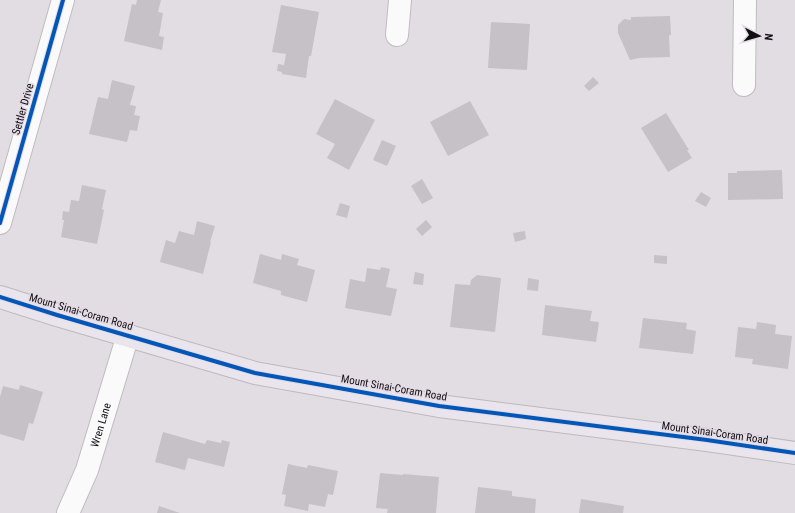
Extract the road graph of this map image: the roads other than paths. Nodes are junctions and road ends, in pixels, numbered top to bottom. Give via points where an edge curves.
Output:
1 (63, 0) edge
2 (400, 0) edge
3 (745, 0) edge
4 (397, 35) dead end
5 (744, 85) dead end
6 (0, 223) edge
7 (0, 297) edge
8 (128, 335) junction
9 (795, 453) edge
10 (68, 513) edge

1 - 6 street, Settler Drive
2 - 4 street
3 - 5 street
7 - 8 main road, Mount Sinai-Coram Road
8 - 9 main road, Mount Sinai-Coram Road via 256,373 440,406
8 - 10 street, Wren Lane via 87,470

